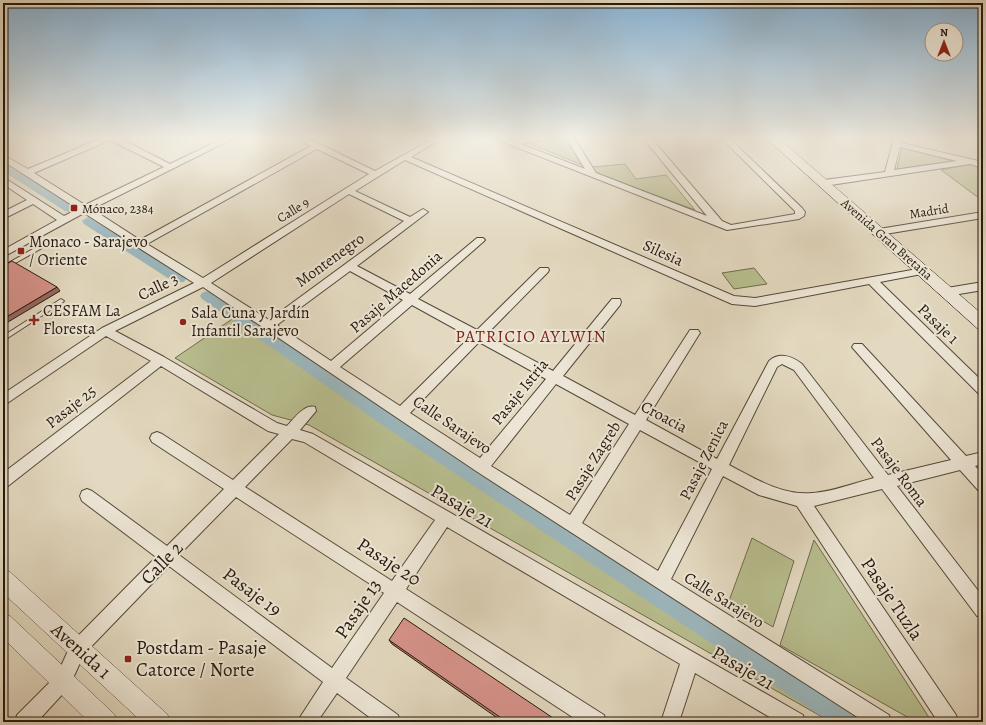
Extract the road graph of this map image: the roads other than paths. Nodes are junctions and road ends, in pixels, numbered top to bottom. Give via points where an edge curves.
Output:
1 (27, 172) edge
2 (160, 172) edge
3 (270, 172) edge
4 (371, 172) edge
5 (379, 172) edge
6 (438, 172) edge
7 (585, 172) edge
8 (591, 172) edge
9 (674, 172) edge
10 (759, 172) edge
11 (813, 172) edge
12 (903, 172) edge
13 (375, 174) junction
14 (889, 174) joint
15 (593, 175) junction
16 (3, 180) edge
17 (824, 183) junction
18 (348, 191) junction
19 (34, 200) junction
20 (85, 209) junction
21 (423, 212) dead end
22 (983, 215) edge
23 (3, 216) edge
24 (64, 220) junction
25 (411, 221) junction
26 (718, 224) junction
27 (879, 232) junction
28 (480, 240) dead end
29 (140, 244) junction
30 (40, 247) dead end
31 (3, 254) edge
32 (349, 266) junction
33 (3, 268) edge
34 (544, 270) dead end
35 (923, 271) junction
36 (871, 280) junction
37 (203, 283) junction
38 (983, 286) edge
39 (947, 292) junction
40 (411, 300) junction
41 (61, 301) dead end
42 (616, 302) dead end
43 (983, 324) edge
44 (269, 325) junction
45 (106, 331) junction
46 (694, 333) dead end
47 (478, 336) junction
48 (3, 339) edge
49 (858, 347) dead end
50 (160, 360) junction
51 (783, 360) joint
52 (332, 368) junction
53 (554, 378) junction
54 (983, 390) edge
55 (3, 401) edge
56 (310, 411) dead end
57 (401, 413) junction
58 (637, 422) junction
59 (289, 432) junction
60 (157, 438) dead end
61 (983, 458) edge
62 (963, 462) junction
63 (481, 467) junction
64 (720, 467) junction
65 (3, 481) edge
66 (885, 482) junction
67 (983, 485) edge
68 (235, 488) junction
69 (87, 496) dead end
70 (801, 500) junction
71 (444, 519) junction
72 (572, 525) junction
73 (168, 556) junction
74 (3, 579) edge
75 (661, 582) junction
76 (396, 591) junction
77 (983, 610) edge
78 (4, 627) edge
79 (78, 648) junction
80 (690, 661) junction
81 (335, 680) junction
82 (63, 681) junction
83 (24, 722) edge
84 (106, 722) edge
85 (159, 722) edge
86 (306, 722) edge
87 (391, 722) edge
88 (597, 722) edge
89 (670, 722) edge
90 (796, 722) edge
91 (882, 722) edge
92 (949, 722) edge

1 - 20 street, Calle Sarajevo
2 - 20 street
3 - 29 street
4 - 13 street
5 - 13 street, Calle 9
6 - 36 street, Silesia via 732,300 755,302
7 - 15 street
8 - 15 street
9 - 26 street
10 - 26 street via 800,212 796,217 732,228
11 - 17 main road, Avenida Gran Bretaña
12 - 14 street
13 - 18 street, Calle 9
14 - 17 street
15 - 26 street
16 - 19 street
17 - 27 main road, Avenida Gran Bretaña
18 - 25 street
18 - 37 street, Calle 9
19 - 23 street
19 - 24 street
20 - 24 street
20 - 29 street, Calle Sarajevo
21 - 25 street, Montenegro
22 - 27 street, Madrid
24 - 31 street
25 - 32 street, Montenegro
27 - 35 main road, Avenida Gran Bretaña
28 - 40 street, Pasaje Macedonia
29 - 37 street, Calle Sarajevo
30 - 33 lane
32 - 40 street, Croacia
32 - 44 street, Montenegro
34 - 47 street
35 - 36 street, Silesia
35 - 39 main road, Avenida Gran Bretaña
36 - 54 street, Pasaje 1
37 - 44 street, Calle Sarajevo
37 - 45 street, Calle 3
38 - 39 street
39 - 43 main road, Avenida Gran Bretaña
40 - 47 street, Croacia
40 - 52 street, Pasaje Macedonia
41 - 48 lane
42 - 53 street, Pasaje Istria
44 - 52 street, Calle Sarajevo
45 - 50 street, Pasaje 21
45 - 55 street
46 - 58 street, Pasaje Zagreb
47 - 53 street, Croacia
47 - 57 street
49 - 62 street
50 - 59 street, Pasaje 21 via 273,427
50 - 65 street, Pasaje 25
51 - 64 street, Pasaje Zenica via 775,361 773,364
51 - 66 street, Pasaje Roma via 792,362 798,368
52 - 57 street, Calle Sarajevo
53 - 58 street, Croacia
53 - 63 street, Pasaje Istria
56 - 59 street, Calle 2
57 - 63 street, Calle Sarajevo
58 - 64 street, Croacia
58 - 72 street, Pasaje Zagreb
59 - 68 street, Calle 2
59 - 71 street, Pasaje 21 via 308,438
60 - 68 street, Pasaje 20
61 - 62 street, Croacia
62 - 66 street, Croacia
62 - 67 street
63 - 72 street, Calle Sarajevo
64 - 70 street, Croacia via 770,493
64 - 75 street, Pasaje Zenica
66 - 70 street, Croacia
66 - 77 street, Pasaje Roma
68 - 73 street, Calle 2
68 - 76 street, Pasaje 20
69 - 73 street, Pasaje 19
70 - 92 street, Pasaje Tuzla
71 - 76 street, Pasaje 13
71 - 80 street, Pasaje 21
72 - 75 street, Calle Sarajevo
73 - 79 street, Calle 2
73 - 81 street, Pasaje 19
74 - 79 street, Avenida 1
75 - 91 street, Calle Sarajevo
76 - 81 street, Pasaje 13
76 - 88 street, Pasaje 20
78 - 82 street, Avenida 1
79 - 82 street, Calle 2
79 - 85 street, Avenida 1
80 - 89 street
80 - 90 street, Pasaje 21
81 - 86 street, Pasaje 13
81 - 87 street, Pasaje 19
82 - 83 street, Calle 2
82 - 84 street, Avenida 1

